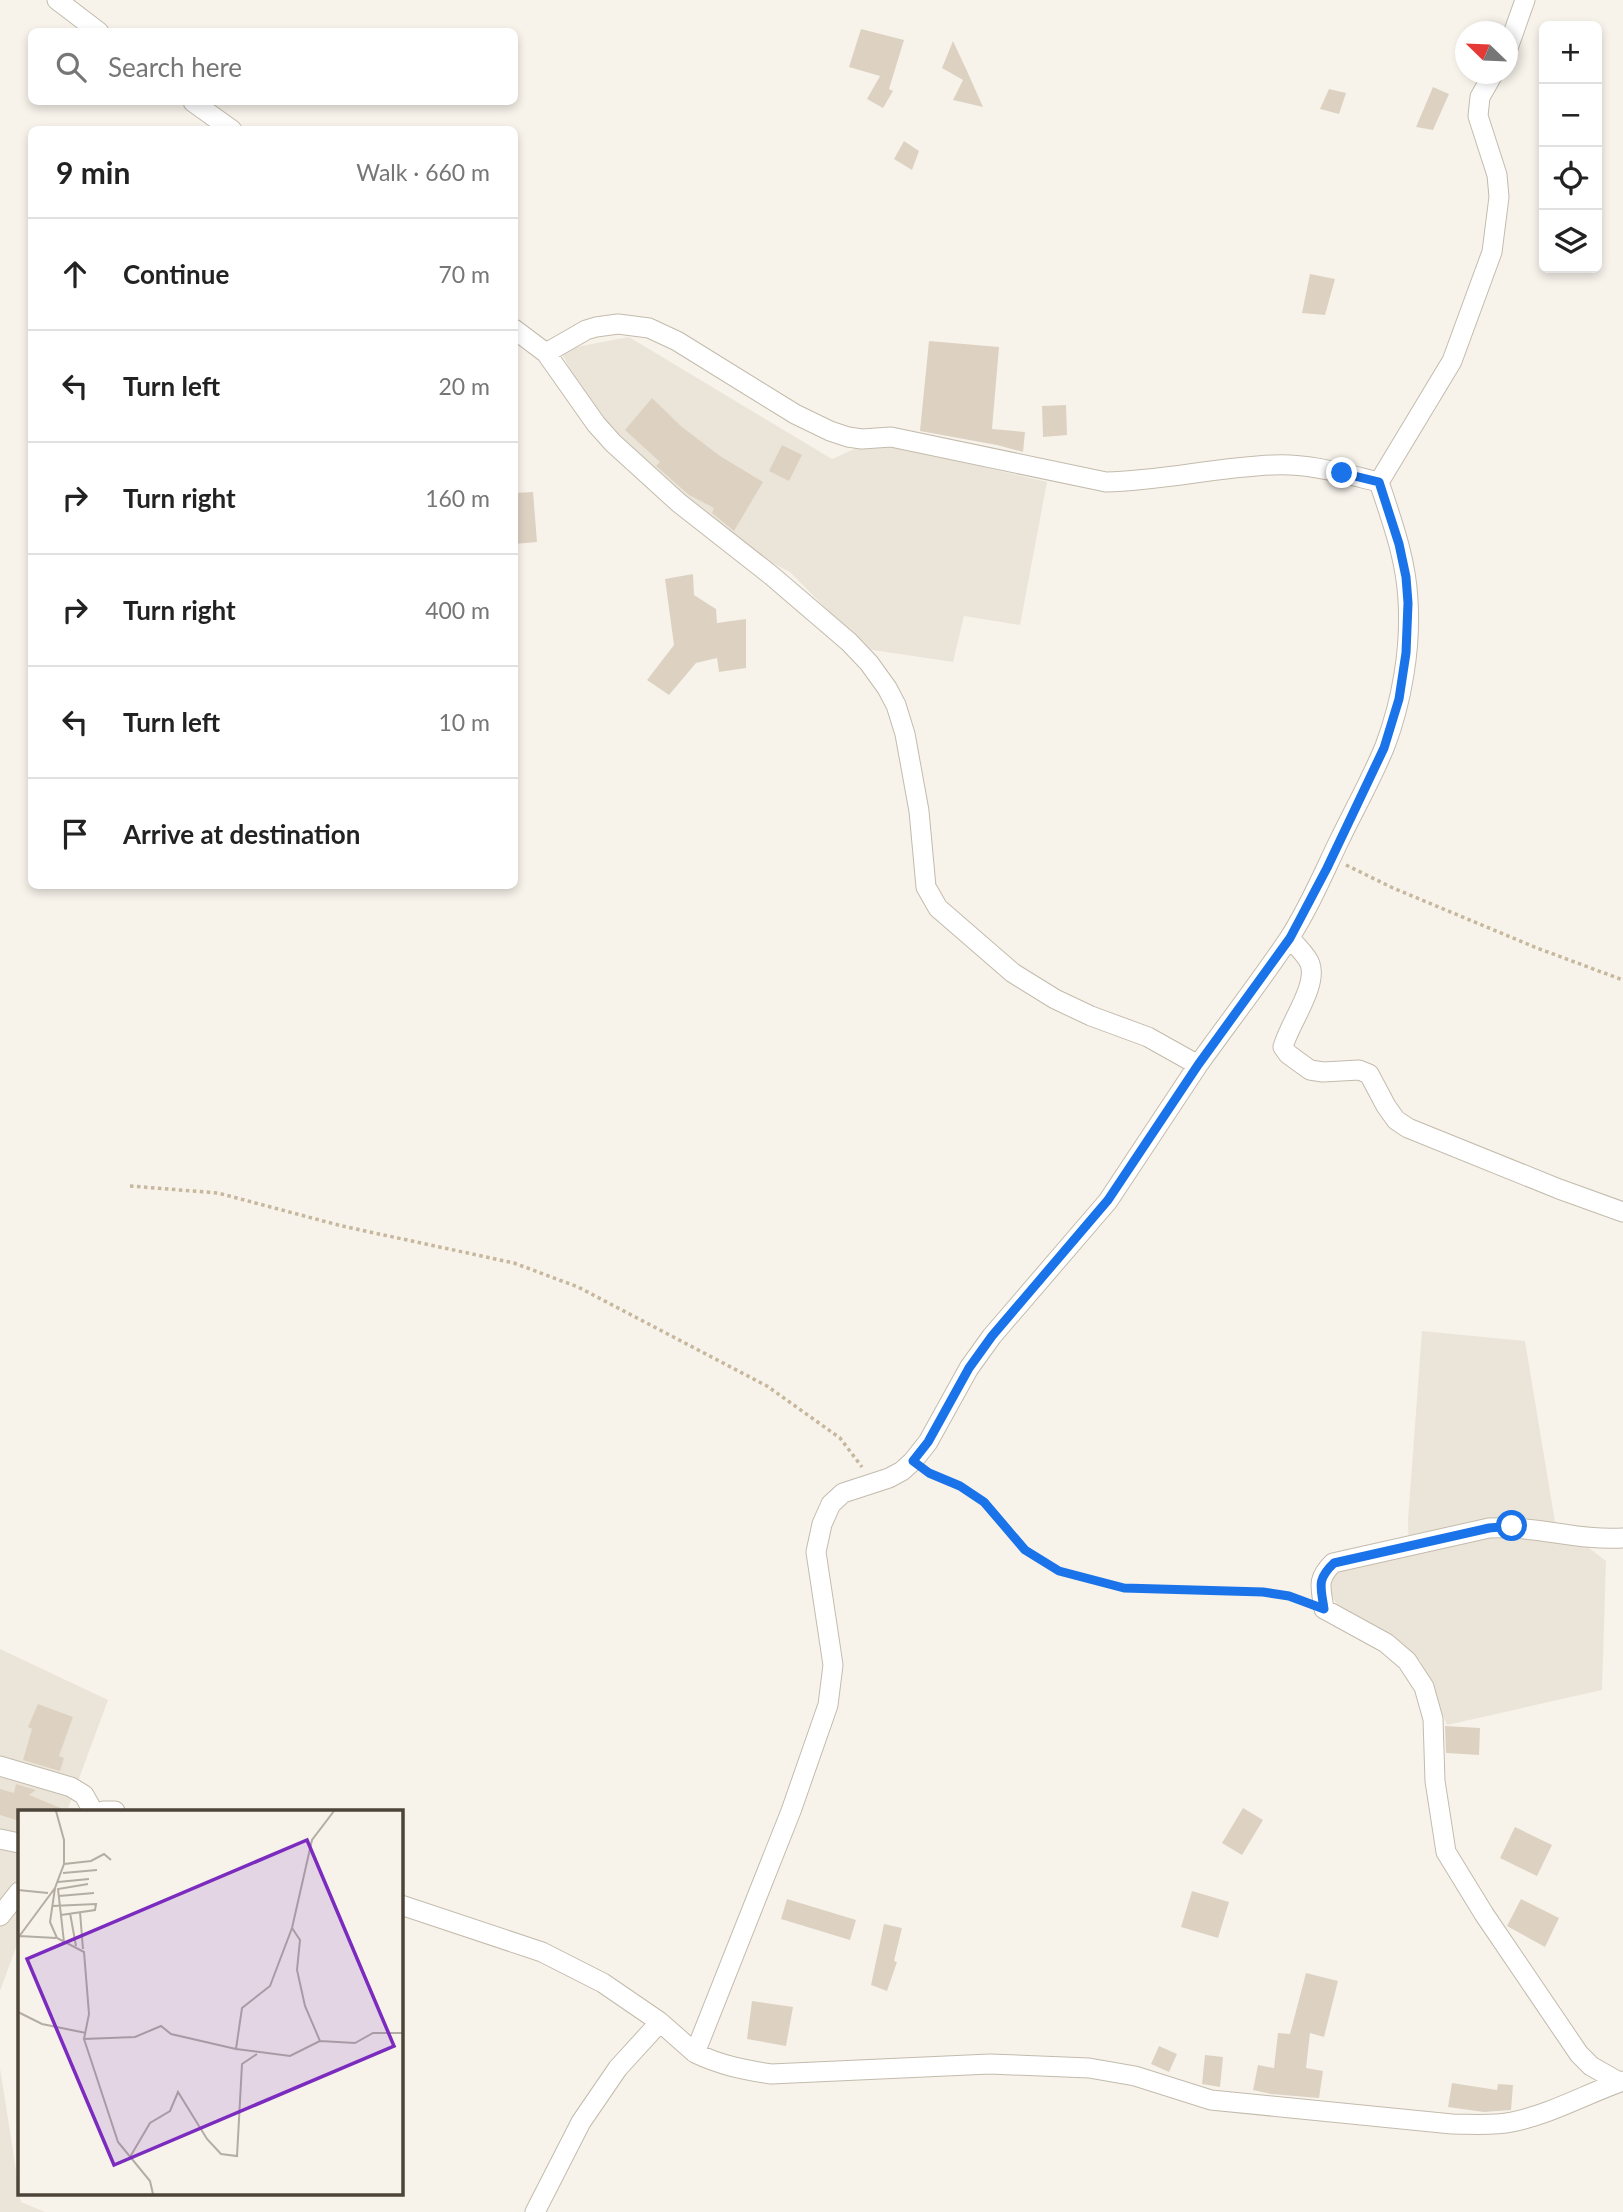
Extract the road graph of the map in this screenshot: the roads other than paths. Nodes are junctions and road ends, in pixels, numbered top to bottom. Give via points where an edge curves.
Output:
1 (57, 0) edge
2 (1525, 0) edge
3 (1517, 21) edge
4 (94, 28) edge
5 (1487, 84) edge
6 (197, 105) edge
7 (226, 126) edge
8 (518, 332) edge
9 (546, 353) junction
10 (1379, 482) junction
11 (1290, 938) junction
12 (1198, 1065) junction
13 (1623, 1212) edge
14 (1623, 1538) edge
15 (0, 1766) edge
16 (92, 1810) edge
17 (0, 1839) edge
18 (18, 1843) edge
19 (18, 1893) edge
20 (402, 1905) edge
21 (0, 1915) edge
22 (660, 2022) junction
23 (695, 2053) junction
24 (1621, 2081) edge
25 (535, 2212) edge

1 - 4 street
2 - 3 street
5 - 10 street via 1478,116 1497,175 1492,252 1452,361
6 - 7 street
8 - 9 street
9 - 10 street via 596,327 649,328 795,414 840,435 891,437 1106,482 1274,465 1309,467
9 - 12 street via 613,443 849,642 887,688 905,734 926,887 938,908 1013,973 1055,999 1148,1037
10 - 11 street via 1406,577 1406,653 1399,699 1384,748
11 - 12 street
11 - 13 street via 1310,961 1312,972 1286,1035 1283,1047 1288,1054 1310,1070 1369,1074 1386,1106 1408,1128
12 - 23 street via 1108,1200 992,1336 913,1461 902,1471 844,1493 831,1504 816,1552 833,1665 828,1705 792,1811
14 - 24 street via 1552,1534 1512,1526 1489,1528 1334,1563 1320,1581 1324,1609 1387,1643 1407,1661 1424,1687 1433,1719 1435,1781 1446,1852 1579,2054 1591,2066
15 - 16 street via 71,1787 84,1795
17 - 18 street
19 - 21 street
20 - 22 street via 542,1952 603,1983
22 - 23 street
22 - 25 street via 618,2068 581,2122
23 - 24 street via 716,2063 771,2074 990,2064 1089,2068 1135,2076 1211,2100 1484,2125 1529,2118

